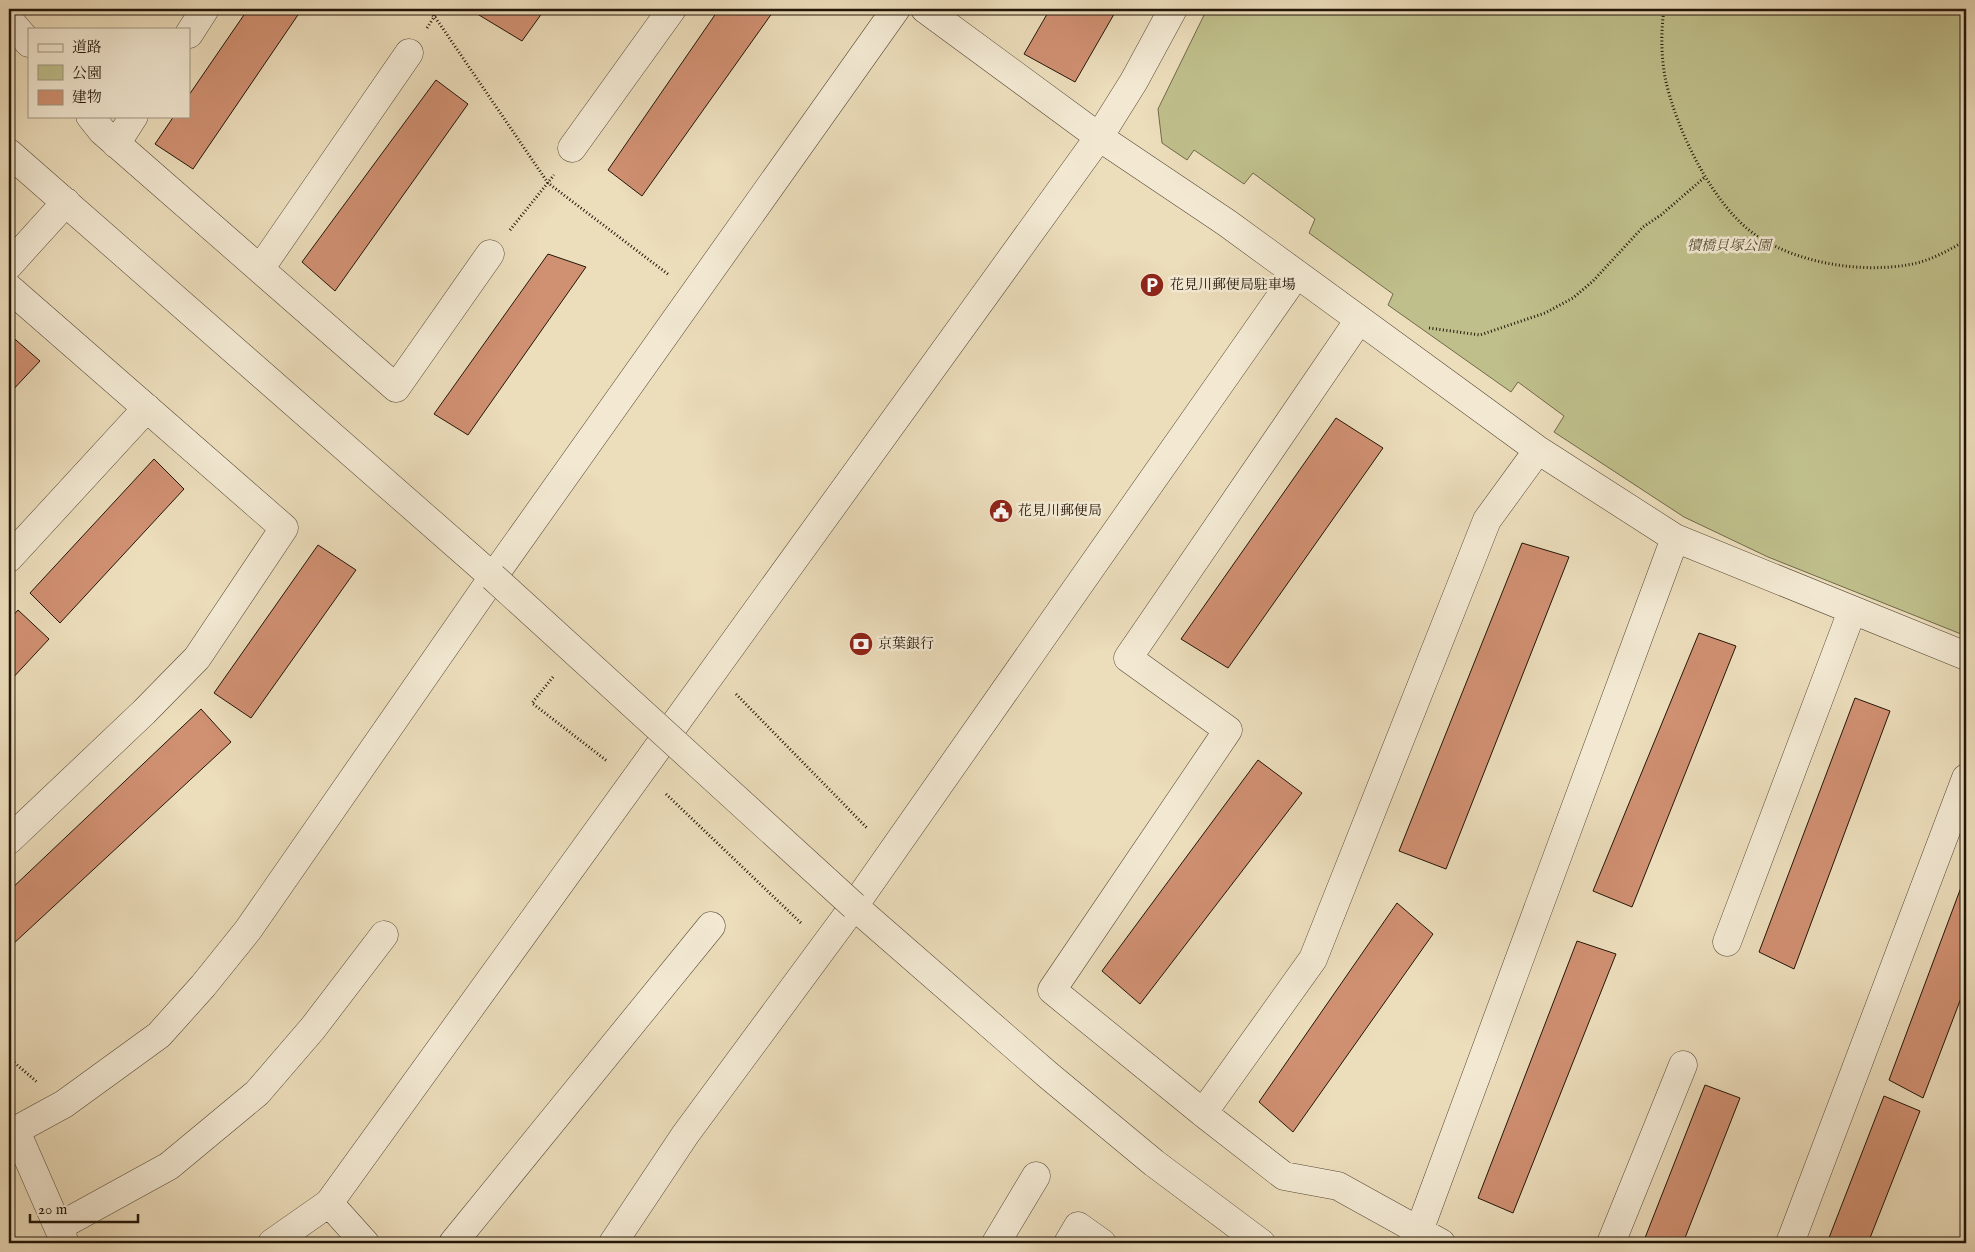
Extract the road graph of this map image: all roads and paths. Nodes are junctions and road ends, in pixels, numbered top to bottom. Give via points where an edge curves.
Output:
1 (206, 9) edge
2 (672, 9) edge
3 (896, 9) edge
4 (925, 9) edge
5 (1173, 9) edge
6 (1664, 9) edge
7 (9, 20) edge
8 (190, 33) edge
9 (28, 42) edge
10 (409, 53) dead end
11 (92, 118) edge
12 (133, 118) edge
13 (1099, 137) junction
14 (116, 144) junction
15 (572, 148) joint
16 (9, 153) edge
17 (1706, 177) junction
18 (66, 202) junction
19 (1966, 240) edge
20 (490, 254) joint
21 (9, 265) edge
22 (260, 269) junction
23 (1296, 275) junction
24 (9, 288) edge
25 (1359, 320) junction
26 (1422, 328) dead end
27 (147, 408) junction
28 (1538, 450) junction
29 (1675, 538) junction
30 (9, 558) edge
31 (494, 577) junction
32 (1852, 611) junction
33 (574, 650) junction
34 (1966, 656) edge
35 (713, 672) junction
36 (637, 776) junction
37 (1966, 778) edge
38 (9, 840) edge
39 (892, 852) junction
40 (854, 906) junction
41 (711, 926) dead end
42 (384, 934) dead end
43 (1727, 942) dead end
44 (825, 945) junction
45 (1683, 1065) dead end
46 (1203, 1113) junction
47 (12, 1133) edge
48 (1036, 1176) dead end
49 (329, 1203) junction
50 (61, 1235) edge
51 (1424, 1239) edge
52 (272, 1243) edge
53 (365, 1243) edge
54 (454, 1243) edge
55 (613, 1243) edge
56 (996, 1243) edge
57 (1068, 1243) edge
58 (1102, 1243) edge
59 (1261, 1243) edge
60 (1611, 1243) edge
61 (1790, 1243) edge

1 - 8 street
2 - 15 street
3 - 31 street
4 - 13 street
5 - 13 street
6 - 17 path via 1662,50 1665,77 1677,117
7 - 9 street
10 - 22 street
11 - 14 street
12 - 14 street
13 - 23 street
13 - 35 street
14 - 22 street
15 - 20 path
16 - 18 street
17 - 19 path via 1732,213 1756,236 1788,252 1830,265 1908,265 1944,253
17 - 26 path via 1643,227 1573,298 1545,313 1480,335
18 - 21 street
18 - 31 street
20 - 22 street via 396,388
23 - 25 street
23 - 39 street
24 - 27 street
25 - 28 street
25 - 46 street via 1128,658 1228,730 1052,990
27 - 30 street
27 - 38 street via 284,528 197,658
28 - 29 street
28 - 46 street via 1487,520 1312,959
29 - 32 street
29 - 51 street
31 - 33 street, bridge
31 - 47 street via 248,930 203,986 159,1035 64,1104
32 - 34 street
32 - 43 street
33 - 36 path via 532,703
33 - 40 street, bridge
35 - 36 street
35 - 39 path
36 - 44 path
36 - 49 street
37 - 61 street
39 - 40 street
40 - 44 street
40 - 59 street via 1154,1163
41 - 54 street
42 - 50 street via 313,1028 258,1093 169,1166
44 - 55 street via 685,1135
45 - 60 street
46 - 51 street via 1284,1176 1338,1186
47 - 50 street
48 - 56 street
49 - 52 street
49 - 53 street
57 - 58 street via 1078,1226

